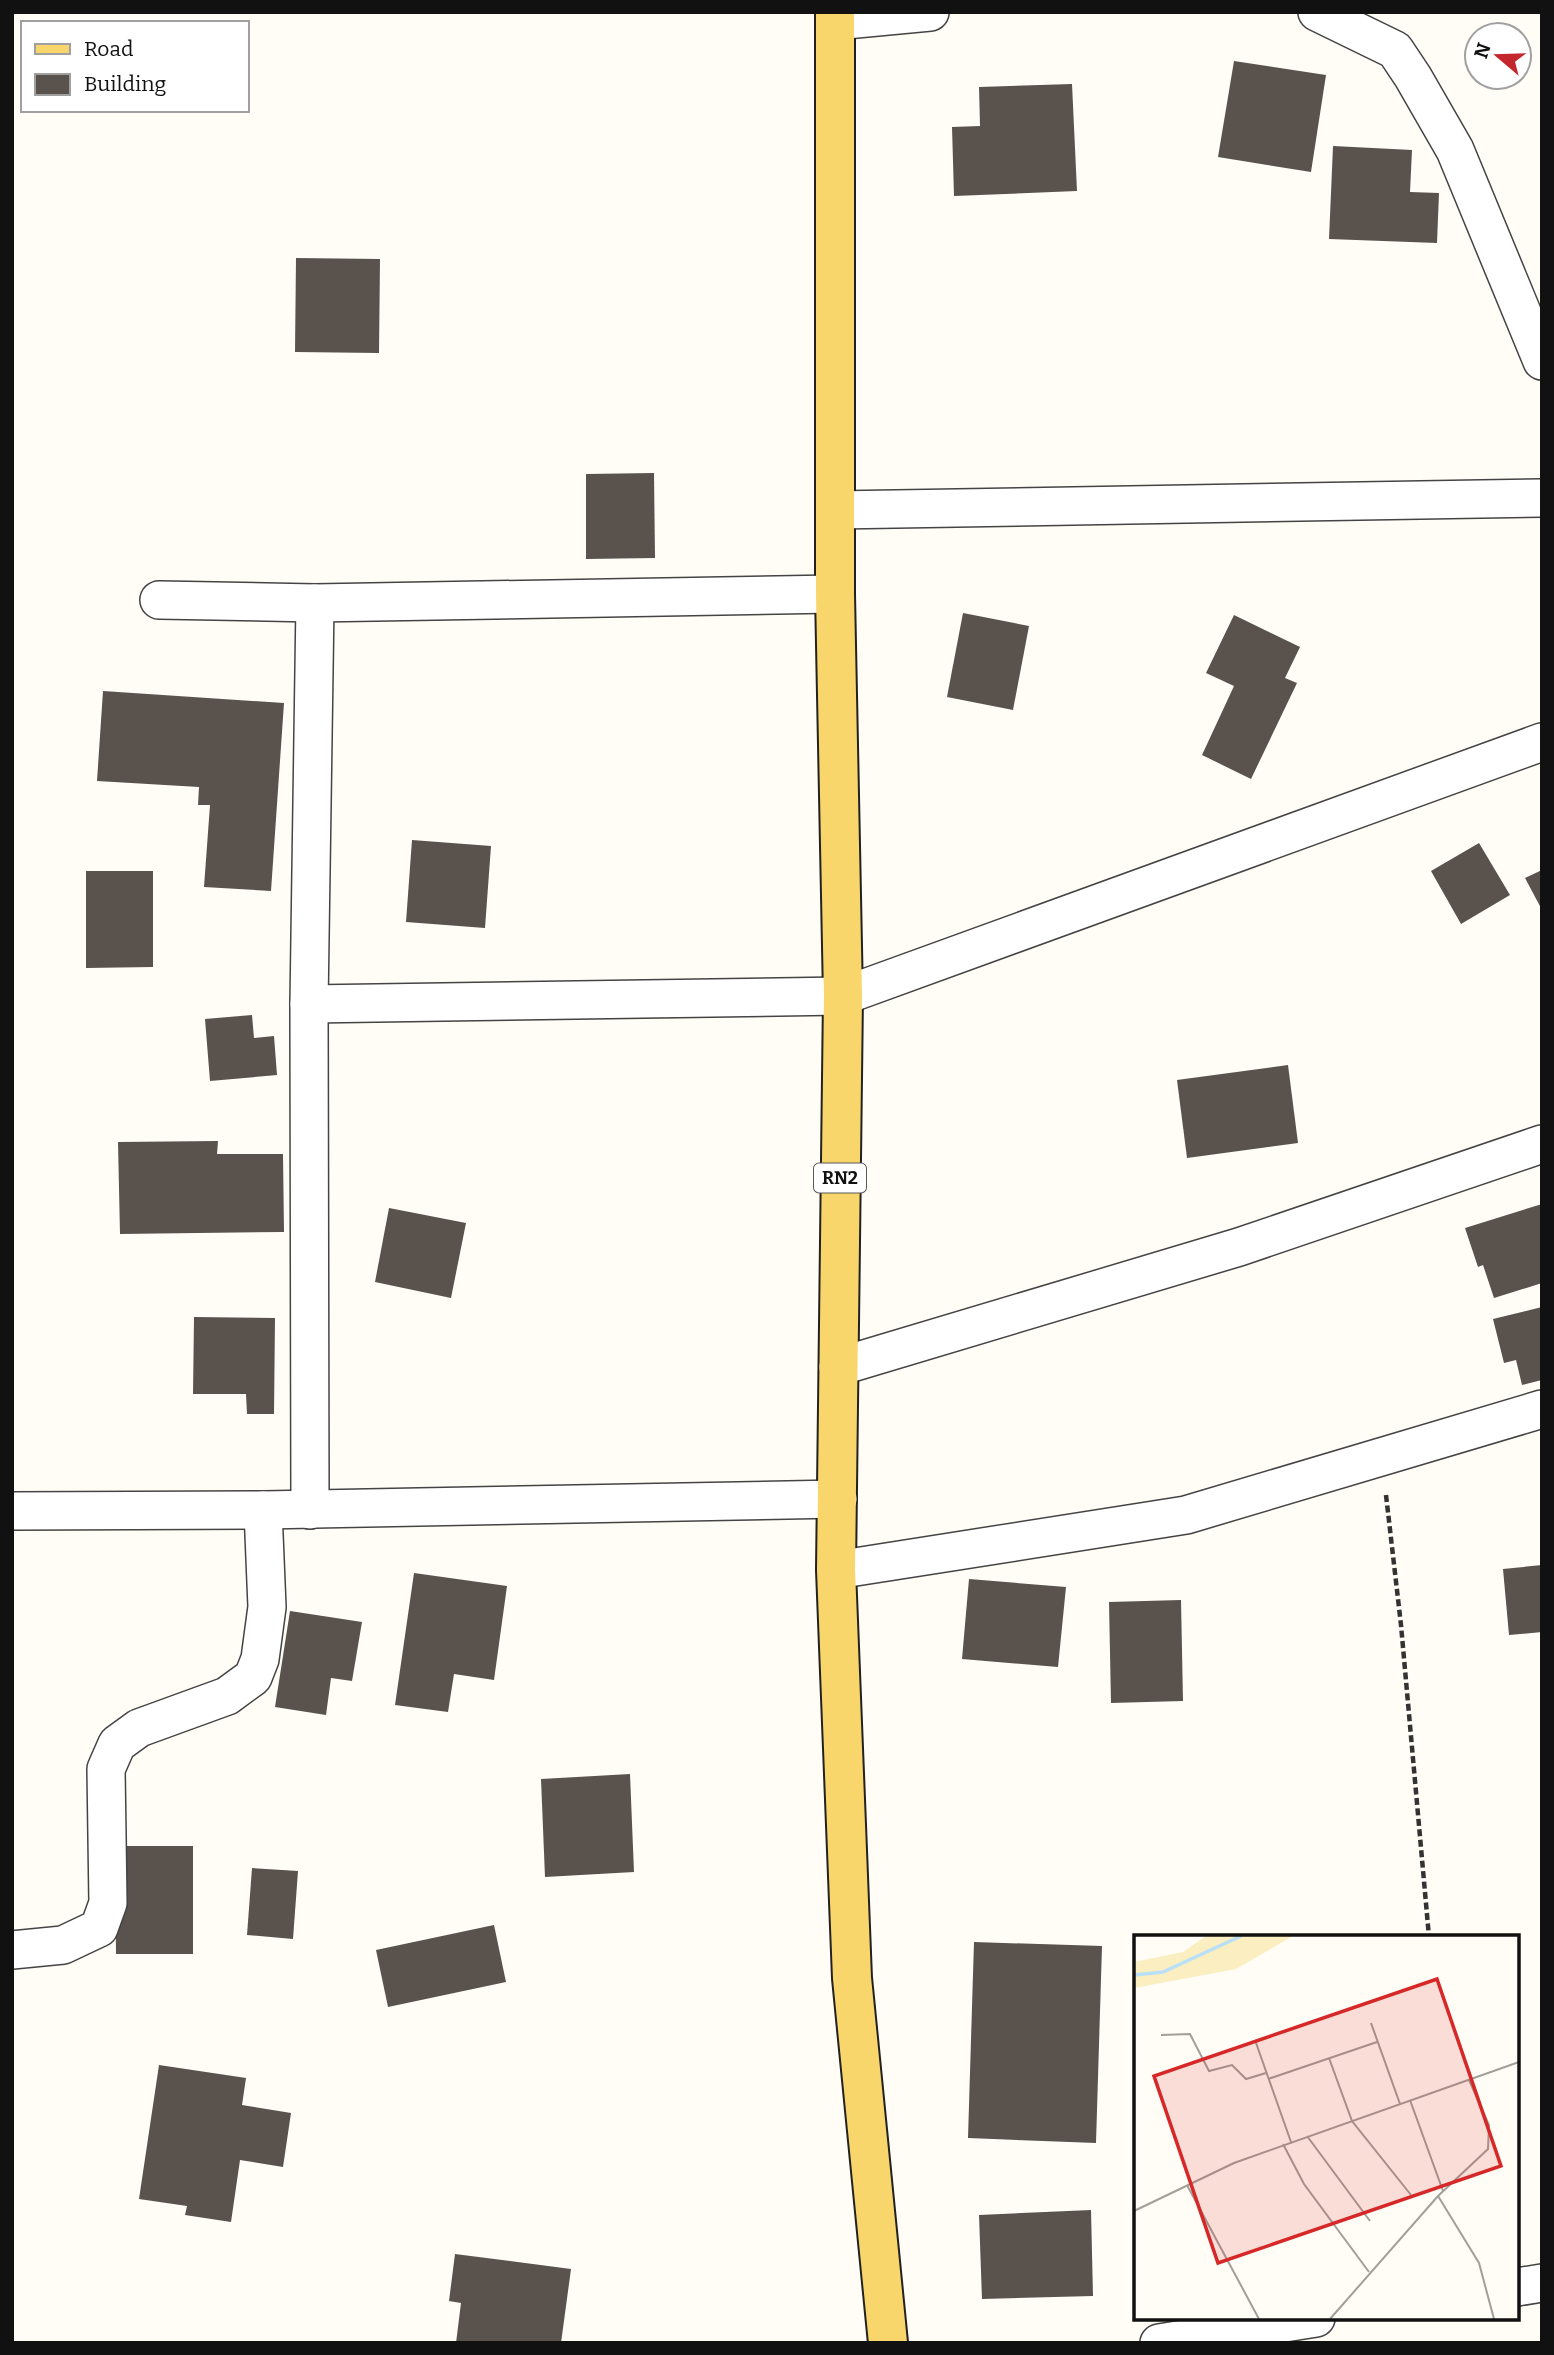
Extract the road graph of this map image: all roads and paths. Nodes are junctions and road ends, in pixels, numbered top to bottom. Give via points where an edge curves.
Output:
1 (930, 12) edge
2 (1317, 12) edge
3 (835, 16) edge
4 (1542, 361) edge
5 (1542, 498) edge
6 (835, 510) junction
7 (835, 594) junction
8 (159, 600) dead end
9 (315, 603) junction
10 (1542, 742) edge
11 (843, 996) junction
12 (309, 1004) junction
13 (1542, 1144) edge
14 (838, 1367) junction
15 (1542, 1409) edge
16 (1381, 1458) junction
17 (838, 1499) junction
18 (263, 1510) junction
19 (310, 1510) junction
20 (12, 1511) edge
21 (836, 1570) junction
22 (1429, 1935) edge
23 (12, 1950) edge
24 (1542, 2283) edge
25 (1519, 2287) edge
26 (1303, 2320) edge
27 (888, 2343) edge
28 (1158, 2343) edge

1 - 3 street
2 - 4 street via 1395,50 1413,77 1455,150
3 - 6 main road, RN2
5 - 6 street
6 - 7 main road, RN2
7 - 9 street
7 - 11 main road, RN2
8 - 9 street
9 - 12 street
10 - 11 street
11 - 12 street
11 - 14 main road, RN2
12 - 19 street
13 - 14 street via 1239,1247
14 - 17 main road, RN2
15 - 16 street
16 - 21 street via 1186,1515
16 - 22 path
17 - 19 street
17 - 21 main road, RN2
18 - 19 street
18 - 20 street
18 - 23 street via 267,1607 253,1677 226,1696 139,1728 117,1744 106,1769 108,1903 99,1928 63,1945
21 - 27 main road, RN2 via 852,1978
24 - 25 street
26 - 28 street

